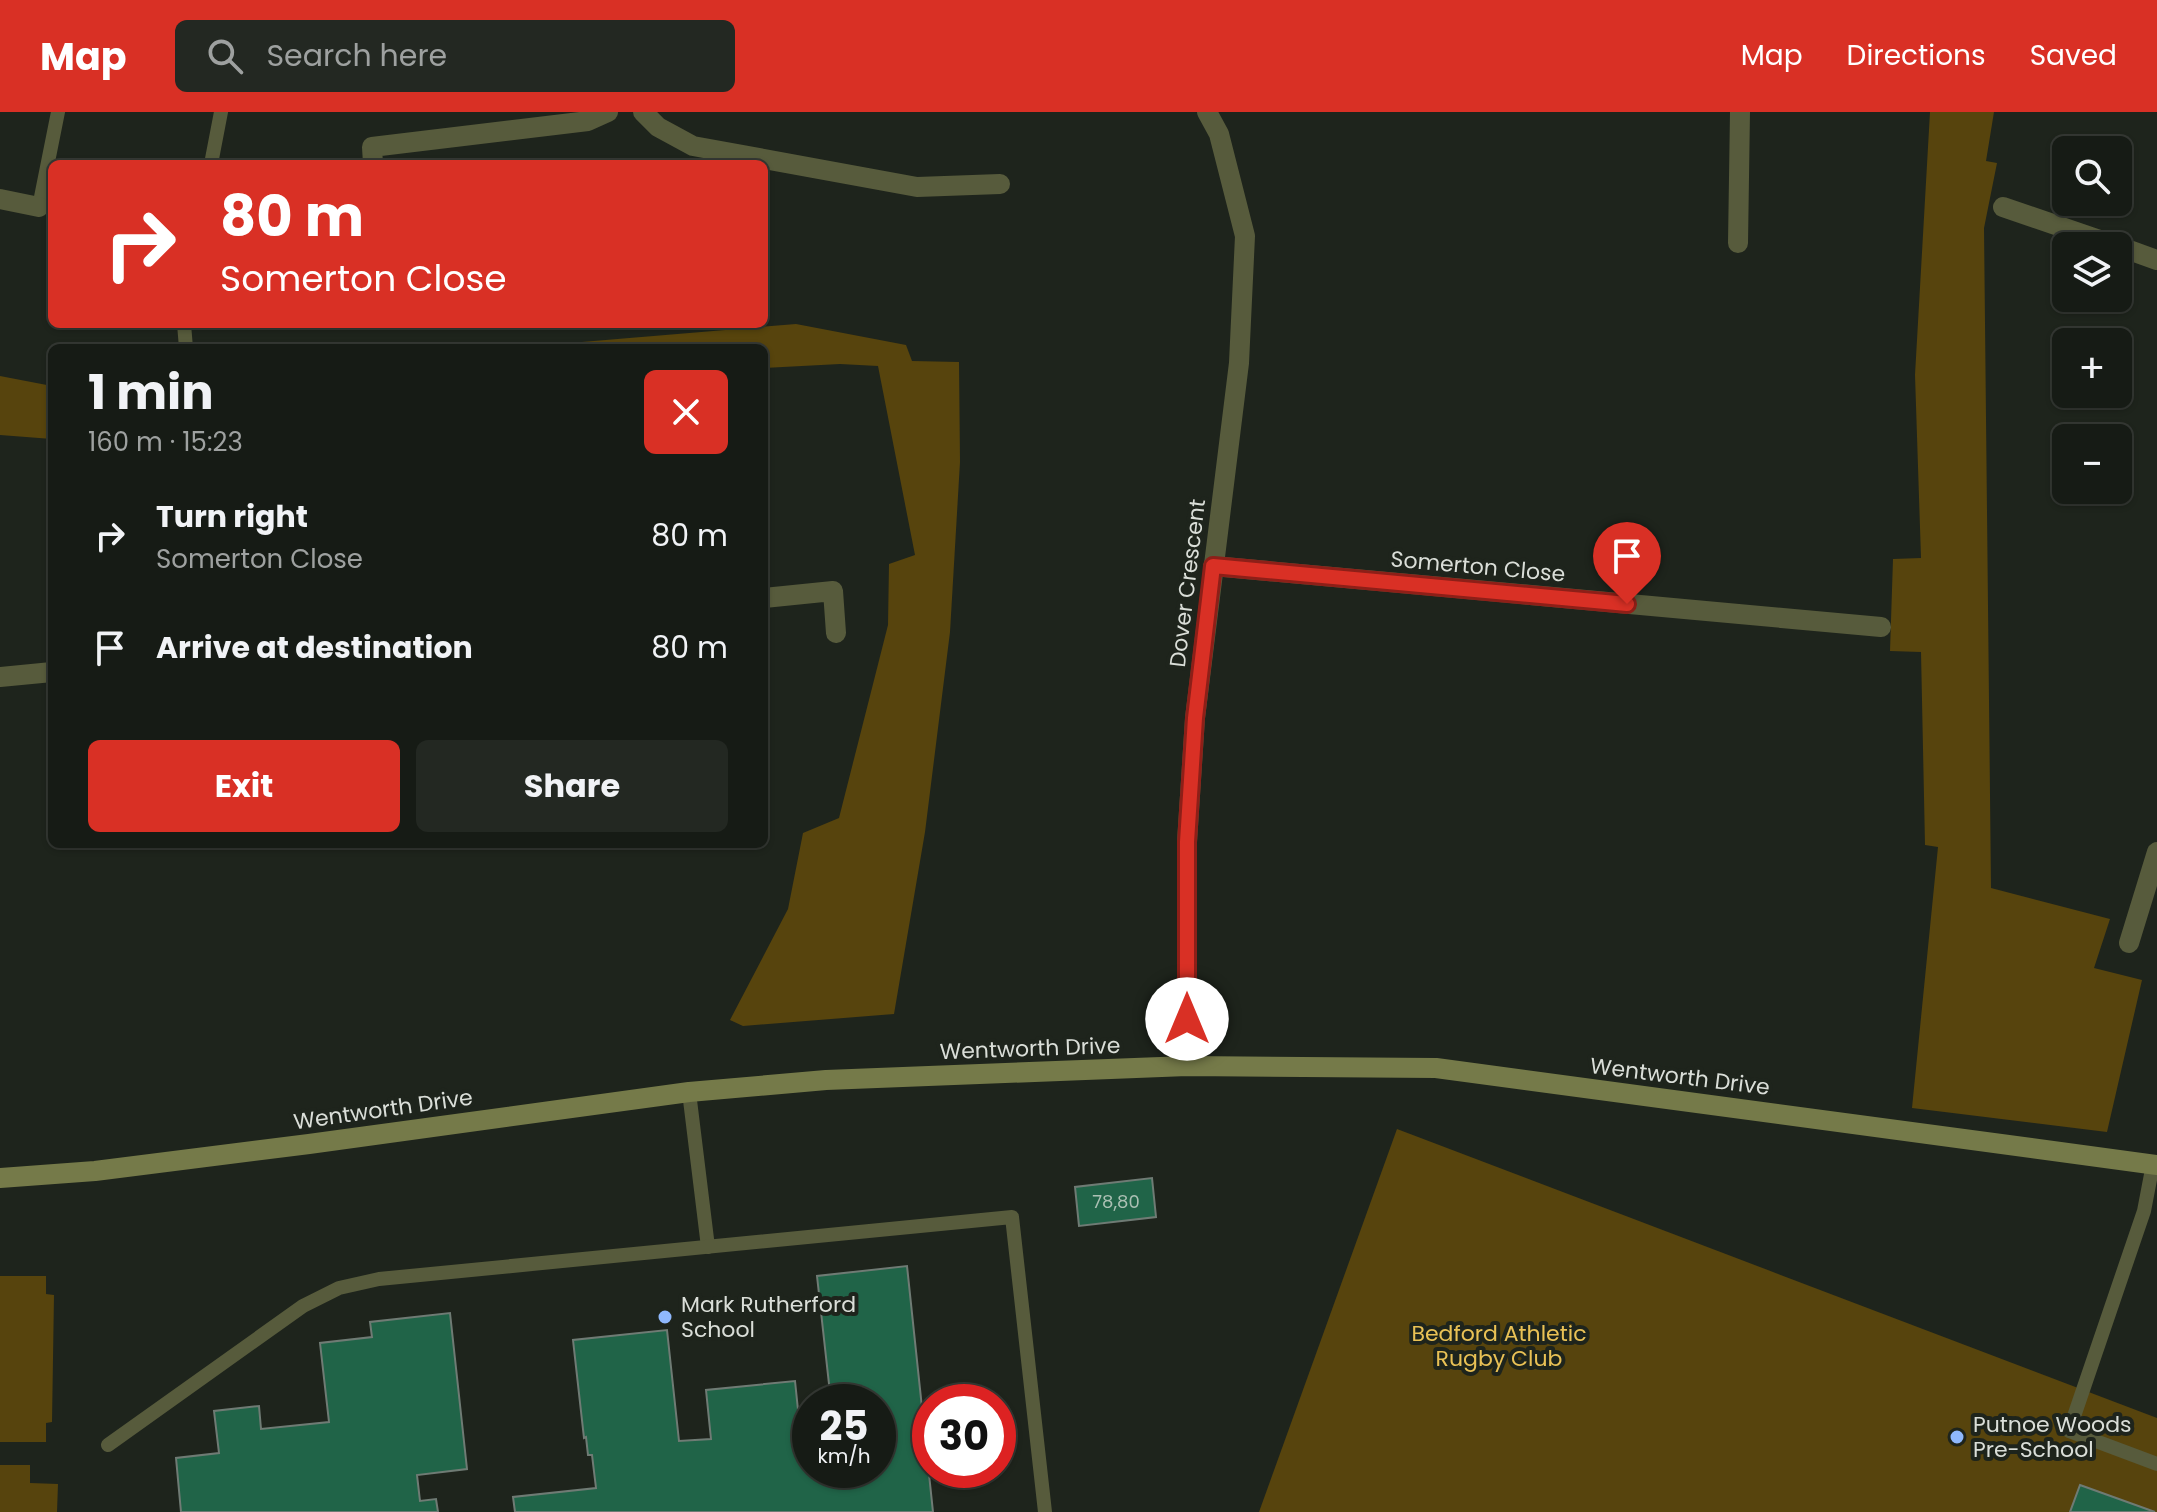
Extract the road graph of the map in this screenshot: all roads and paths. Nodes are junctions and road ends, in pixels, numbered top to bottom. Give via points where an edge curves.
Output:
1 (58, 112) edge
2 (221, 112) edge
3 (608, 112) edge
4 (643, 112) edge
5 (1207, 112) edge
6 (1740, 112) edge
7 (48, 160) edge
8 (212, 160) edge
9 (373, 160) edge
10 (48, 162) edge
11 (1000, 184) dead end
12 (0, 199) edge
13 (39, 207) joint
14 (2003, 207) dead end
15 (2077, 232) edge
16 (1738, 243) dead end
17 (2132, 251) edge
18 (2157, 260) edge
19 (1213, 566) junction
20 (768, 598) edge
21 (1881, 627) dead end
22 (836, 633) dead end
23 (48, 672) edge
24 (0, 677) edge
25 (2157, 852) edge
26 (2129, 943) dead end
27 (1187, 1066) junction
28 (689, 1092) junction
29 (2155, 1164) edge
30 (0, 1178) edge
31 (708, 1247) junction
32 (108, 1445) dead end
33 (2157, 1464) edge
34 (1045, 1512) edge

1 - 7 lane
2 - 8 lane
3 - 9 street via 588,121 372,147
4 - 11 street via 693,146 917,187
5 - 19 street, Dover Crescent via 1219,134 1245,236 1239,363
6 - 16 street
10 - 13 lane
12 - 13 street
14 - 15 street
17 - 18 street
19 - 21 street, Somerton Close
19 - 27 street, Dover Crescent via 1187,842
20 - 22 street via 833,591
23 - 24 street
25 - 26 street
27 - 28 street, Wentworth Drive via 826,1080
27 - 29 street, Wentworth Drive via 1436,1068
28 - 30 street, Wentworth Drive via 95,1171
28 - 31 lane
29 - 33 lane via 2069,1431
31 - 32 lane via 379,1279 339,1288 303,1306
31 - 34 lane via 1012,1217

